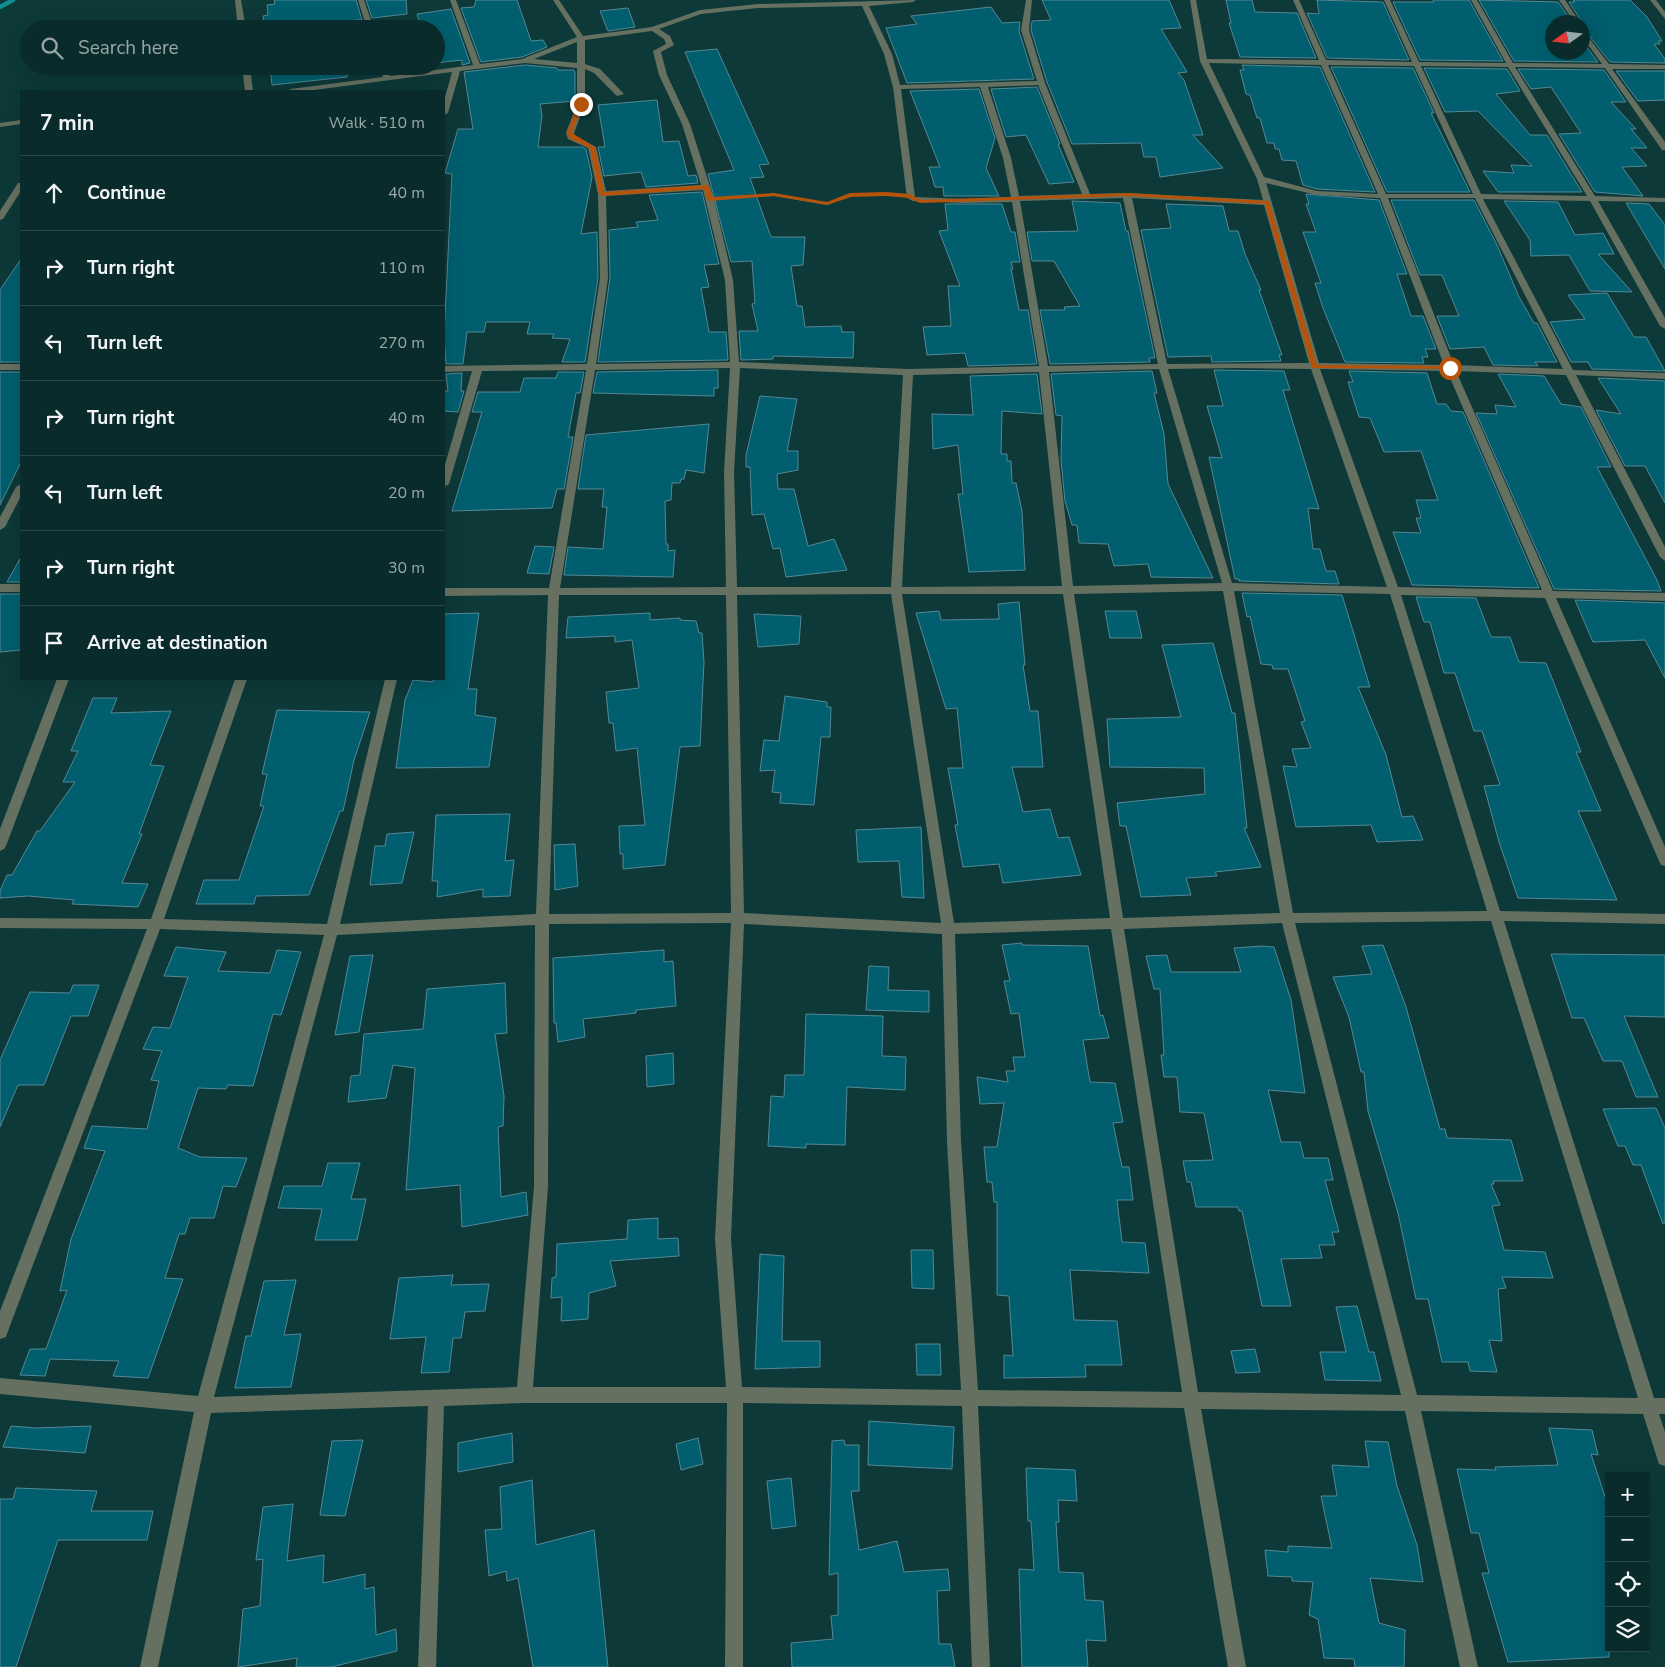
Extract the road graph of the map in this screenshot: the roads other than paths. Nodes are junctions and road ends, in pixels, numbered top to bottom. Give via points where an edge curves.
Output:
1 (238, 0) edge
2 (361, 0) edge
3 (453, 0) edge
4 (556, 0) edge
5 (914, 0) edge
6 (1029, 0) edge
7 (1193, 0) edge
8 (1296, 0) edge
9 (1387, 0) edge
10 (1474, 0) edge
11 (1562, 0) edge
12 (1653, 0) edge
13 (863, 2) edge
14 (1572, 15) edge
15 (1665, 17) edge
16 (241, 20) edge
17 (368, 20) edge
18 (653, 29) junction
19 (581, 38) junction
20 (1590, 43) edge
21 (523, 61) junction
22 (1204, 61) junction
23 (1323, 61) junction
24 (1416, 63) junction
25 (477, 66) junction
26 (582, 66) junction
27 (1511, 66) junction
28 (1606, 66) junction
29 (1665, 67) edge
30 (458, 68) junction
31 (445, 70) edge
32 (247, 75) edge
33 (386, 75) edge
34 (413, 75) edge
35 (387, 79) junction
36 (1041, 83) junction
37 (983, 84) junction
38 (897, 87) junction
39 (249, 90) edge
40 (318, 90) edge
41 (620, 94) dead end
42 (445, 110) edge
43 (20, 122) edge
44 (0, 125) edge
45 (1665, 148) edge
46 (1260, 179) junction
47 (20, 186) edge
48 (708, 193) junction
49 (602, 194) junction
50 (1127, 195) junction
51 (1087, 196) junction
52 (1478, 196) junction
53 (1384, 198) junction
54 (1594, 199) junction
55 (1016, 200) junction
56 (1665, 200) edge
57 (1268, 203) junction
58 (0, 217) edge
59 (1665, 326) edge
60 (735, 366) junction
61 (0, 367) edge
62 (20, 367) edge
63 (1163, 367) junction
64 (1315, 367) junction
65 (478, 368) junction
66 (591, 368) junction
67 (1450, 368) junction
68 (445, 369) edge
69 (1044, 371) junction
70 (1569, 371) junction
71 (908, 372) junction
72 (1665, 376) edge
73 (445, 481) edge
74 (20, 489) edge
75 (0, 527) edge
76 (1665, 557) edge
77 (1228, 587) junction
78 (0, 588) edge
79 (20, 588) edge
80 (732, 590) junction
81 (1068, 590) junction
82 (896, 591) junction
83 (1394, 591) junction
84 (445, 592) edge
85 (554, 592) junction
86 (1548, 596) junction
87 (1665, 597) edge
88 (63, 680) edge
89 (241, 680) edge
90 (391, 680) edge
91 (0, 846) edge
92 (1665, 861) edge
93 (1496, 916) junction
94 (738, 918) junction
95 (1287, 918) junction
96 (542, 919) junction
97 (1665, 919) edge
98 (0, 923) edge
99 (156, 924) junction
100 (1117, 924) junction
101 (948, 929) junction
102 (332, 930) junction
103 (0, 1331) edge
104 (0, 1386) edge
105 (524, 1395) junction
106 (735, 1395) junction
107 (970, 1397) junction
108 (436, 1398) junction
109 (1191, 1400) junction
110 (1411, 1402) junction
111 (204, 1405) junction
112 (1648, 1406) junction
113 (1665, 1406) edge
114 (1665, 1458) edge
115 (149, 1667) edge
116 (427, 1667) edge
117 (734, 1667) edge
118 (982, 1667) edge
119 (1237, 1667) edge
120 (1469, 1667) edge

1 - 16 street
2 - 17 street
3 - 25 street
4 - 19 street
5 - 13 street
6 - 36 street via 1024,30
7 - 22 street
8 - 23 street
9 - 24 street
10 - 27 street
11 - 14 street
12 - 15 street
13 - 18 street via 700,12
13 - 38 street via 888,54
18 - 19 street
18 - 48 street via 667,38 670,45 657,51 663,75 686,124
19 - 21 street
19 - 26 street
20 - 28 street
21 - 25 street
21 - 26 street
22 - 23 street
22 - 46 street
23 - 24 street
23 - 53 street
24 - 27 street
24 - 52 street
25 - 30 street
26 - 41 street via 597,71
26 - 49 street via 581,104 570,133 571,137 592,147
27 - 28 street
27 - 54 street
28 - 29 street
28 - 45 street
30 - 31 street
30 - 42 street
32 - 39 street
33 - 35 street
34 - 35 street
35 - 40 street
36 - 37 street
36 - 51 street
37 - 38 street
37 - 55 street via 1007,158
38 - 55 street via 910,196 920,201
43 - 44 street
46 - 53 street via 1317,192
46 - 57 street
47 - 58 street
48 - 49 street
48 - 60 street via 729,280
49 - 66 street via 604,278
50 - 51 street
50 - 57 street
50 - 63 street
51 - 55 street
52 - 53 street
52 - 54 street
52 - 70 street
53 - 67 street
54 - 56 street
54 - 59 street
55 - 69 street
57 - 64 street
60 - 66 street
60 - 71 street
60 - 80 street via 729,472
61 - 62 street
63 - 64 street
63 - 69 street
63 - 77 street
64 - 67 street
64 - 83 street
65 - 66 street
65 - 68 street
65 - 73 street
66 - 85 street
67 - 70 street
67 - 86 street
69 - 71 street
69 - 81 street
70 - 72 street
70 - 76 street
71 - 82 street
74 - 75 street
77 - 81 street
77 - 83 street
77 - 95 street
78 - 79 street
80 - 82 street
80 - 85 street
80 - 94 street
81 - 82 street
81 - 100 street
82 - 101 street
83 - 86 street
83 - 93 street
84 - 85 street
85 - 96 street
86 - 87 street
86 - 92 street
88 - 91 street
89 - 99 street
90 - 102 street
93 - 95 street
93 - 97 street
93 - 112 street
94 - 96 street
94 - 101 street
94 - 106 street via 723,1239
95 - 100 street
95 - 110 street
96 - 102 street
96 - 105 street via 541,1186
98 - 99 street
99 - 102 street
99 - 103 street
100 - 101 street
100 - 109 street
101 - 107 street via 954,1142
102 - 111 street
104 - 111 street
105 - 106 street
105 - 108 street
106 - 107 street
106 - 117 street
107 - 109 street
107 - 118 street
108 - 111 street
108 - 116 street
109 - 110 street
109 - 119 street
110 - 112 street
110 - 120 street
111 - 115 street
112 - 113 street
112 - 114 street

